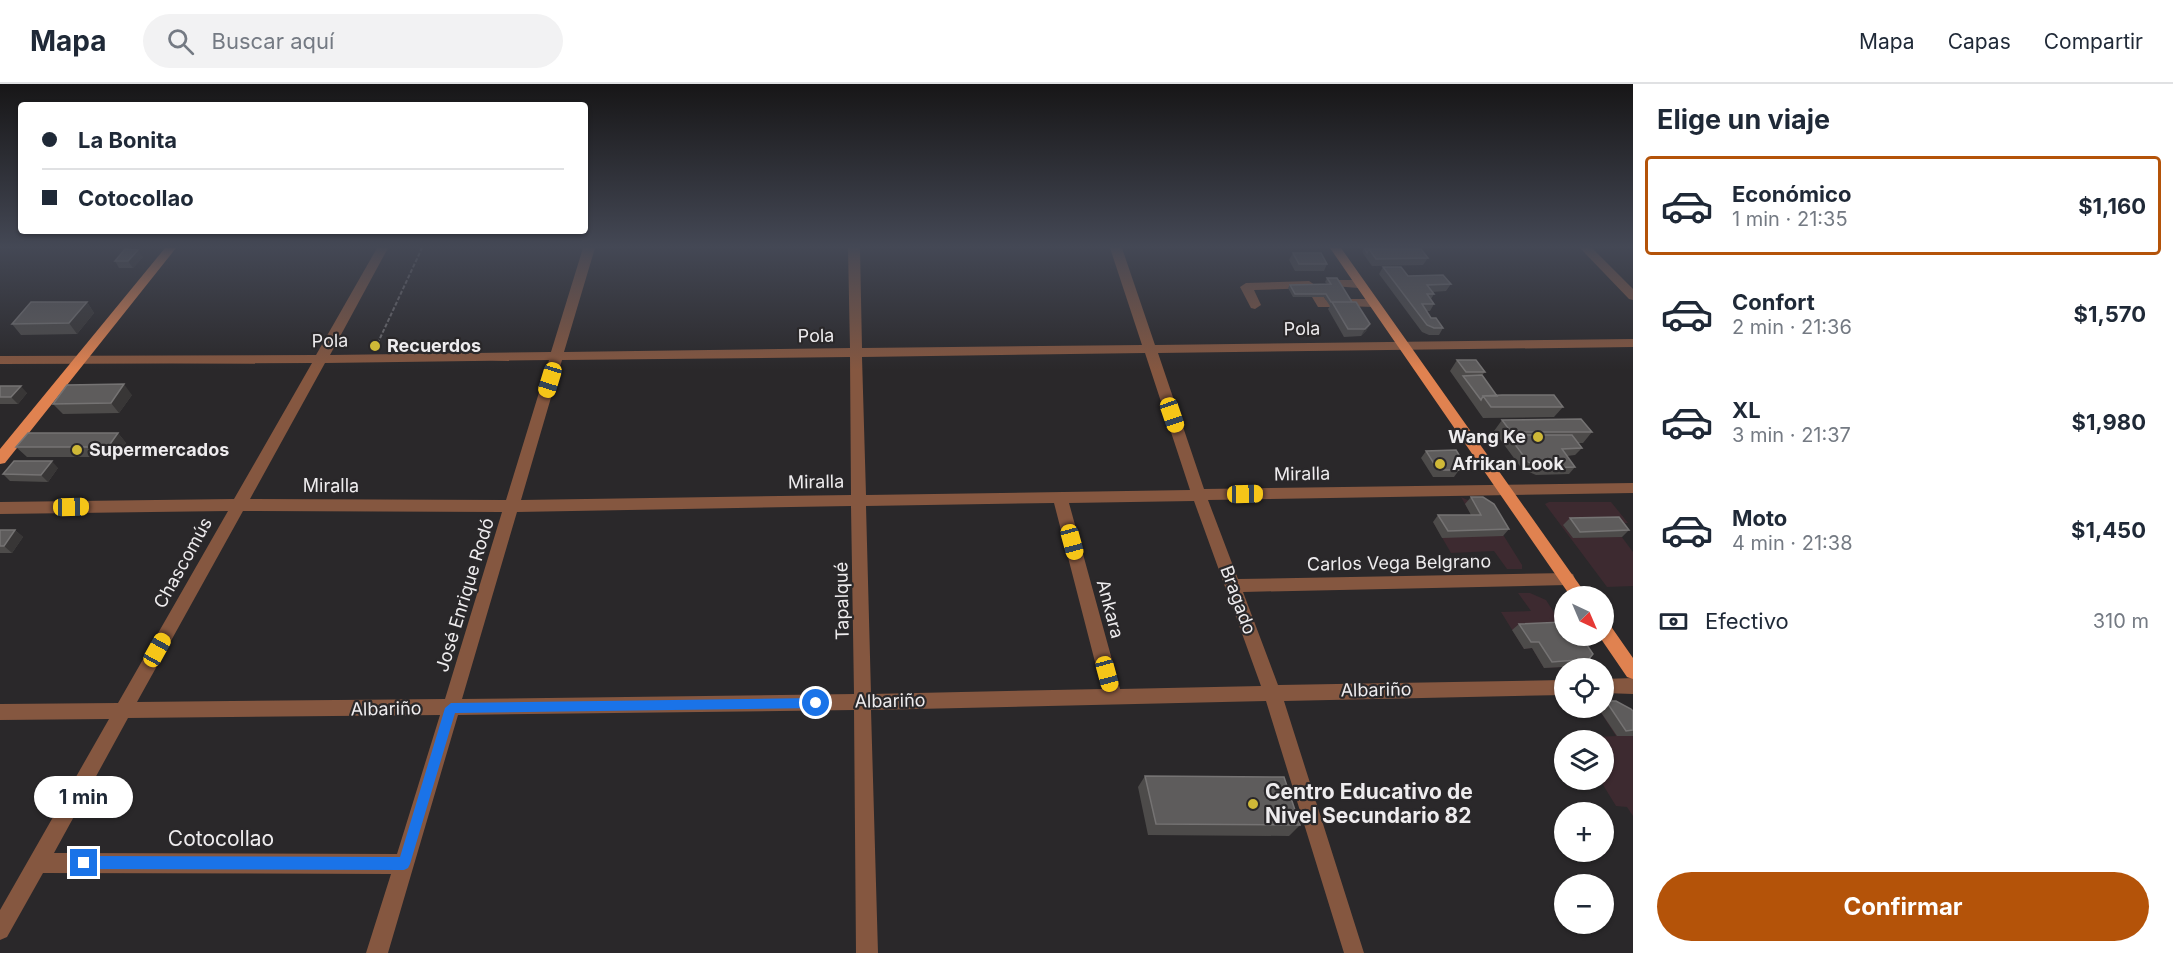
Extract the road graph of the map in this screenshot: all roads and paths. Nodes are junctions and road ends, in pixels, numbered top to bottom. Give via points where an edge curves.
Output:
1 (138, 289) edge
2 (360, 289) edge
3 (403, 289) edge
4 (577, 289) edge
5 (855, 289) edge
6 (1130, 289) edge
7 (1246, 289) edge
8 (1256, 289) edge
9 (1362, 289) edge
10 (1317, 292) edge
11 (1349, 303) edge
12 (1373, 303) junction
13 (1255, 305) dead end
14 (382, 335) dead end
15 (1633, 343) edge
16 (1403, 345) junction
17 (1150, 350) junction
18 (857, 353) junction
19 (557, 357) junction
20 (319, 359) junction
21 (0, 360) edge
22 (81, 360) junction
23 (0, 459) edge
24 (1633, 488) edge
25 (1505, 490) junction
26 (1199, 495) junction
27 (1060, 497) junction
28 (860, 501) junction
29 (238, 505) junction
30 (512, 506) junction
31 (0, 508) edge
32 (1567, 579) junction
33 (1232, 586) junction
34 (1572, 586) edge
35 (1614, 644) edge
36 (1633, 672) edge
37 (1614, 686) edge
38 (1633, 686) edge
39 (1554, 687) edge
40 (1272, 692) junction
41 (1113, 696) junction
42 (863, 702) junction
43 (451, 708) junction
44 (0, 712) edge
45 (122, 712) junction
46 (38, 863) junction
47 (404, 864) junction
48 (0, 930) edge
49 (377, 953) edge
50 (867, 953) edge
51 (1354, 953) edge

1 - 22 main road
2 - 20 street, Chascomús
3 - 14 path
4 - 19 street, José Enrique Rodó
5 - 18 street, Tapalqué
6 - 17 street, Bragado
7 - 13 street
8 - 10 street
9 - 12 main road
11 - 12 street
12 - 16 main road
15 - 16 street, Pola
16 - 17 street, Pola
16 - 25 main road
17 - 18 street, Pola
17 - 26 street, Bragado
18 - 19 street, Pola
18 - 28 street, Tapalqué
19 - 20 street, Pola
19 - 30 street, José Enrique Rodó
20 - 22 street, Pola
20 - 29 street, Chascomús
21 - 22 street, Pola
22 - 23 main road
24 - 25 street, Miralla
25 - 26 street, Miralla
25 - 32 main road
26 - 27 street, Miralla
26 - 33 street, Bragado
27 - 28 street, Miralla
27 - 41 street, Ankara
28 - 30 street, Miralla
28 - 42 street, Tapalqué
29 - 30 street, Miralla
29 - 31 street, Miralla
29 - 45 street, Chascomús
30 - 43 street, José Enrique Rodó
32 - 33 street, Carlos Vega Belgrano
32 - 34 main road
33 - 40 street, Bragado
35 - 36 main road
37 - 38 street
39 - 40 street, Albariño
40 - 41 street, Albariño
40 - 51 street, Bragado
41 - 42 street, Albariño
42 - 43 street, Albariño
42 - 50 street, Tapalqué
43 - 45 street, Albariño
43 - 47 street, José Enrique Rodó
44 - 45 street, Albariño
45 - 46 street, Chascomús
46 - 47 street, Cotocollao
46 - 48 street, Chascomús
47 - 49 street, José Enrique Rodó

